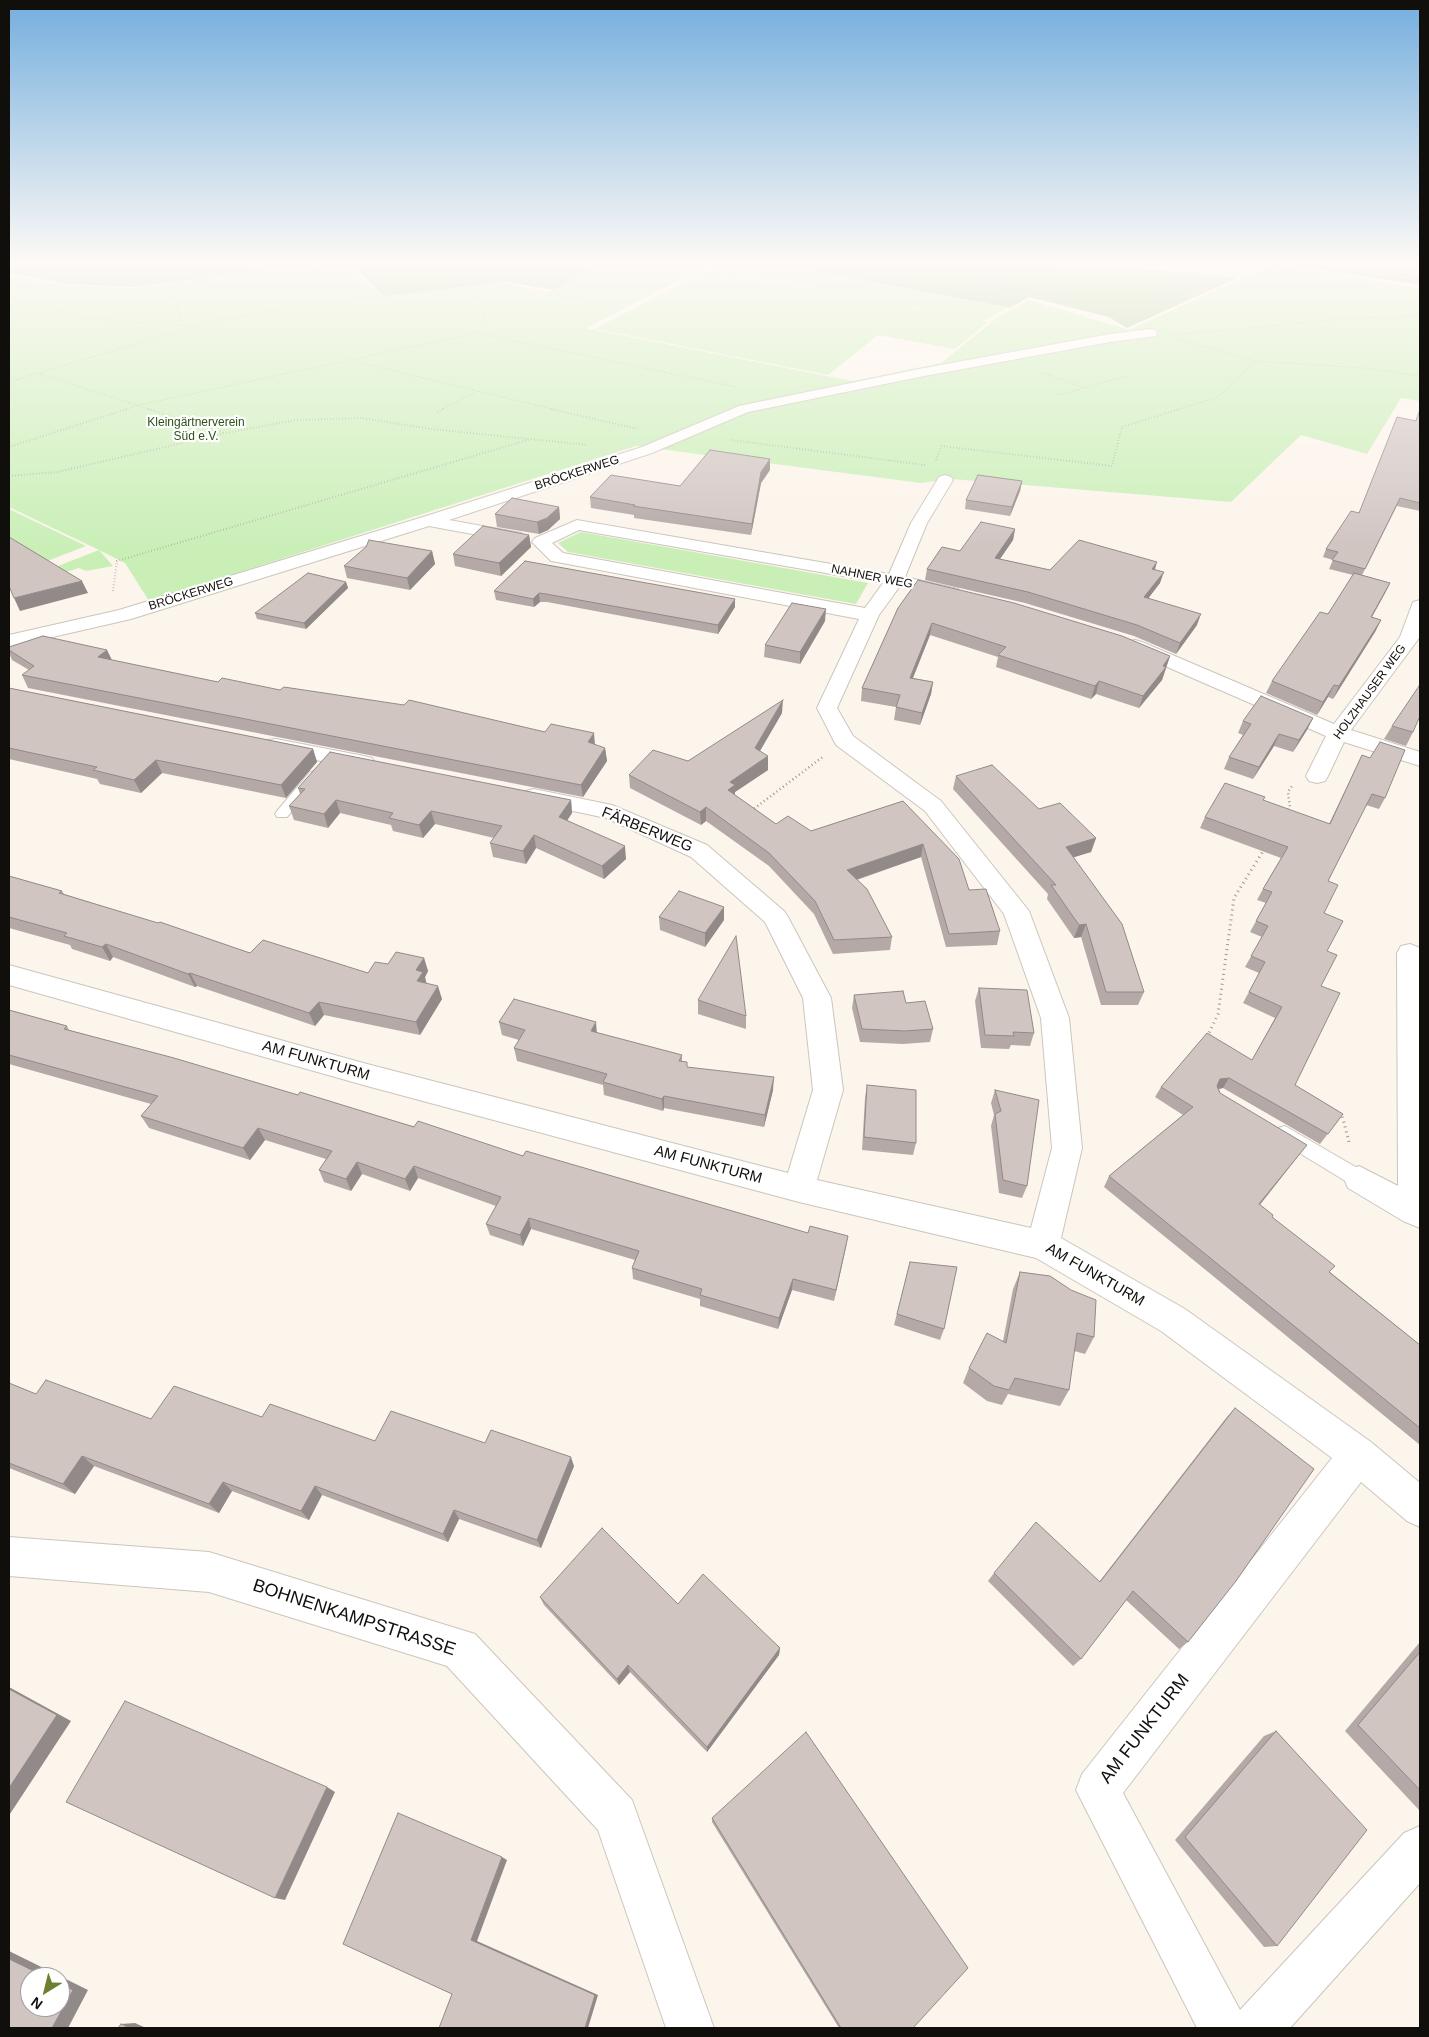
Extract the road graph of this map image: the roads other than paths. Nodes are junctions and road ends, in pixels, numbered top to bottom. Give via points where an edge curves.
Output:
1 (999, 358) edge
2 (939, 473) road end
3 (429, 521) junction
4 (541, 542) junction
5 (895, 580) junction
6 (970, 598) edge
7 (1420, 606) edge
8 (870, 615) junction
9 (1117, 639) edge
10 (9, 641) edge
11 (1338, 733) junction
12 (253, 740) edge
13 (332, 756) junction
14 (1420, 759) edge
15 (390, 768) edge
16 (1316, 776) road end
17 (515, 793) edge
18 (282, 814) dead end
19 (1410, 953) dead end
20 (9, 975) edge
21 (1265, 1123) edge
22 (1359, 1179) joint
23 (798, 1189) junction
24 (1417, 1212) edge
25 (1043, 1245) junction
26 (1358, 1455) junction
27 (1420, 1508) edge
28 (9, 1556) edge
29 (1420, 1849) edge
30 (690, 2028) edge
31 (1224, 2028) edge
32 (1258, 2028) edge

1 - 3 street, BRÖCKERWEG via 744,409 647,450
2 - 5 street
3 - 4 street
3 - 10 street, BRÖCKERWEG via 124,615
4 - 5 street, NAHNER WEG via 577,525
4 - 8 street via 557,558
5 - 6 street, NAHNER WEG
5 - 8 street
7 - 11 street, HOLZHAUSER WEG via 1409,638
8 - 25 street via 826,708 844,740 933,806 1016,911 1055,1018 1067,1148
9 - 11 street
11 - 14 street
11 - 16 street, HOLZHAUSER WEG
12 - 13 street
13 - 15 street
13 - 18 lane
17 - 23 street, FÄRBERWEG via 612,812 699,851 775,917 817,998 828,1090
19 - 24 street
20 - 23 street, AM FUNKTURM via 377,1078
21 - 22 lane
22 - 24 street
23 - 25 street, AM FUNKTURM
25 - 26 street, AM FUNKTURM via 1173,1320
26 - 27 street, AM FUNKTURM
26 - 31 street, AM FUNKTURM via 1098,1790
28 - 30 street, BOHNENKAMPSTRASSE via 209,1572 460,1649 616,1816
29 - 32 street

